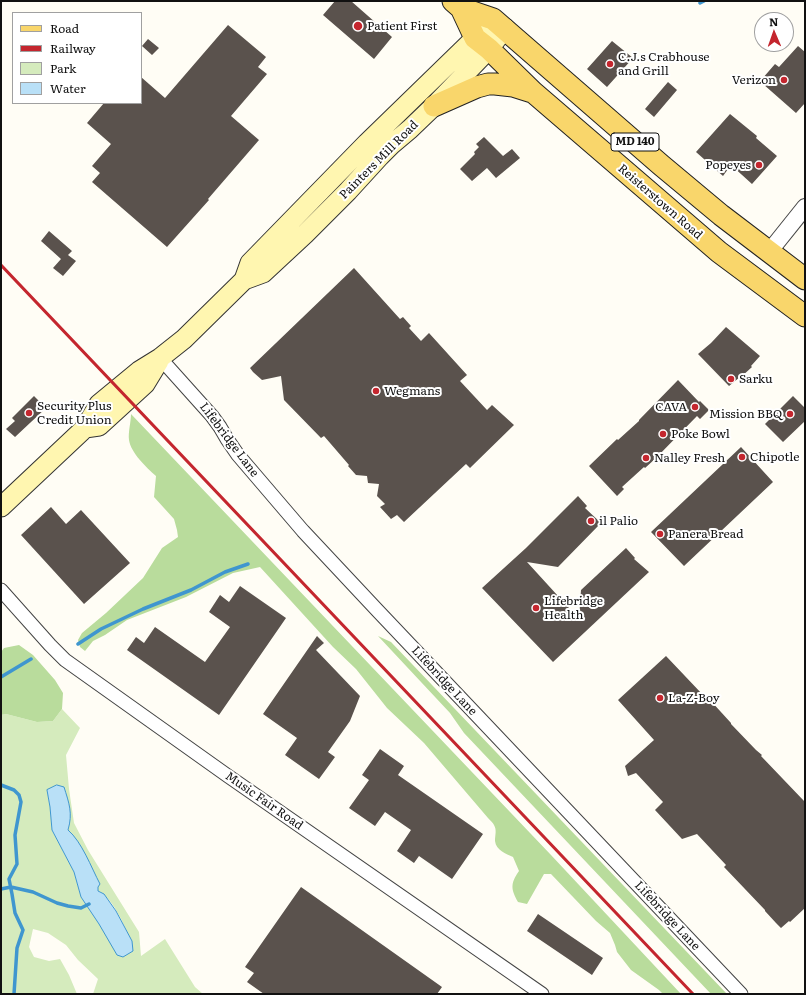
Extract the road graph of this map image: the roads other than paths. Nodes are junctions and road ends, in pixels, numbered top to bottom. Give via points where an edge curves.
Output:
1 (457, 5) edge
2 (499, 24) junction
3 (482, 44) junction
4 (533, 92) junction
5 (434, 106) junction
6 (805, 207) edge
7 (769, 252) junction
8 (244, 280) junction
9 (805, 280) edge
10 (805, 316) edge
11 (160, 358) junction
12 (1, 507) edge
13 (1, 590) edge
14 (542, 994) edge
15 (741, 994) edge

1 - 2 main road, Reisterstown Road / MD 140
1 - 3 main road, Reisterstown Road / MD 140
2 - 3 main road, Painters Mill Road
2 - 7 main road, Reisterstown Road / MD 140 via 660,165
3 - 4 main road, Reisterstown Road / MD 140
3 - 5 main road, Painters Mill Road
3 - 8 main road, Painters Mill Road via 367,143 250,263
4 - 5 main road via 513,86 488,84
4 - 10 main road, Reisterstown Road / MD 140 via 719,252
5 - 8 main road, Painters Mill Road via 391,145 321,218 268,268
6 - 7 street
7 - 9 main road, Reisterstown Road / MD 140
8 - 11 main road, Painters Mill Road via 184,339
11 - 12 main road, Painters Mill Road via 139,371 99,404 85,428
11 - 15 street, Lifebridge Lane via 212,416 238,456 308,536
13 - 14 street, Music Fair Road via 65,660

